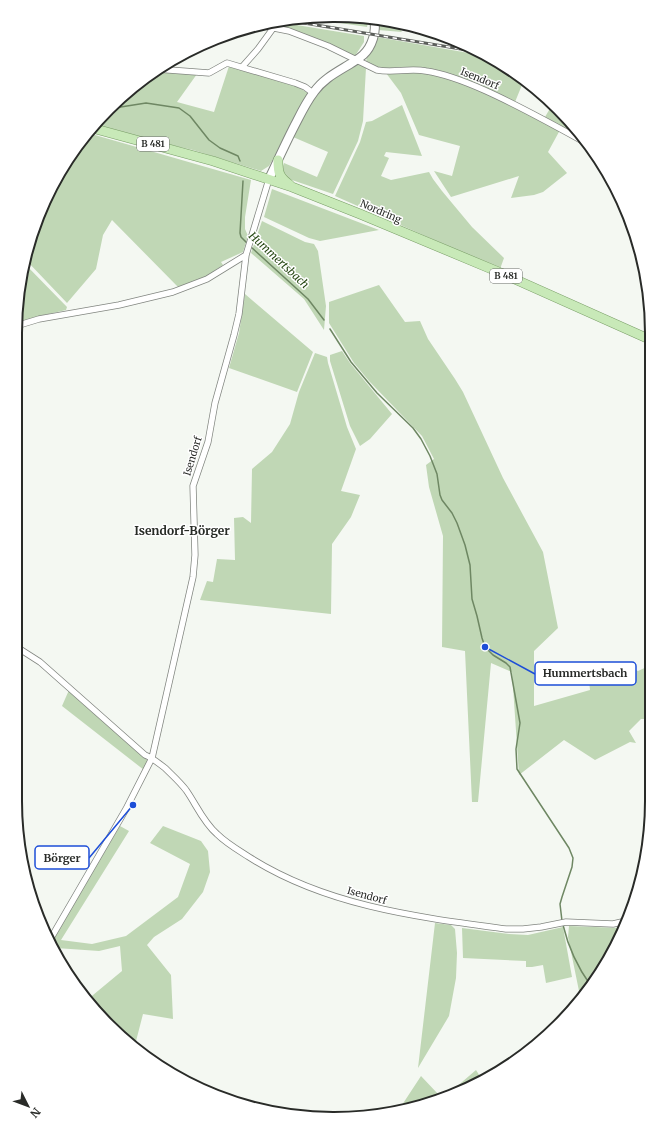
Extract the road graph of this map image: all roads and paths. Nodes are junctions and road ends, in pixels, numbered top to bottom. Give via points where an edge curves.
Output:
1 (375, 25) edge
2 (273, 28) edge
3 (276, 28) edge
4 (357, 60) junction
5 (242, 67) junction
6 (167, 70) edge
7 (313, 93) junction
8 (98, 130) edge
9 (575, 137) edge
10 (278, 160) junction
11 (269, 179) junction
12 (292, 187) junction
13 (247, 252) junction
14 (22, 324) edge
15 (645, 337) edge
16 (22, 650) edge
17 (152, 758) junction
18 (620, 923) edge
19 (53, 935) edge

1 - 4 street, Isendorf via 372,42 364,55
2 - 5 street
3 - 4 street via 328,46
4 - 7 street, Isendorf via 328,77
4 - 9 street, Isendorf via 377,70 426,71 469,83 532,112
5 - 6 street via 227,63 209,73
5 - 7 street via 295,83
7 - 10 street, Isendorf
8 - 11 main road, Nordring / B 481
10 - 11 street, Isendorf
10 - 12 main road via 280,175
11 - 12 main road, Nordring / B 481
11 - 13 street, Isendorf
12 - 15 main road, Nordring / B 481 via 501,273
13 - 14 street via 206,279 173,292
13 - 17 street, Isendorf via 239,314 215,403 208,442 194,486 193,577
16 - 17 street, Isendorf via 40,662 145,756
17 - 18 street, Isendorf via 179,781 216,834 261,865 324,894 393,912 506,929 523,930 563,922
17 - 19 street, Isendorf via 126,809

